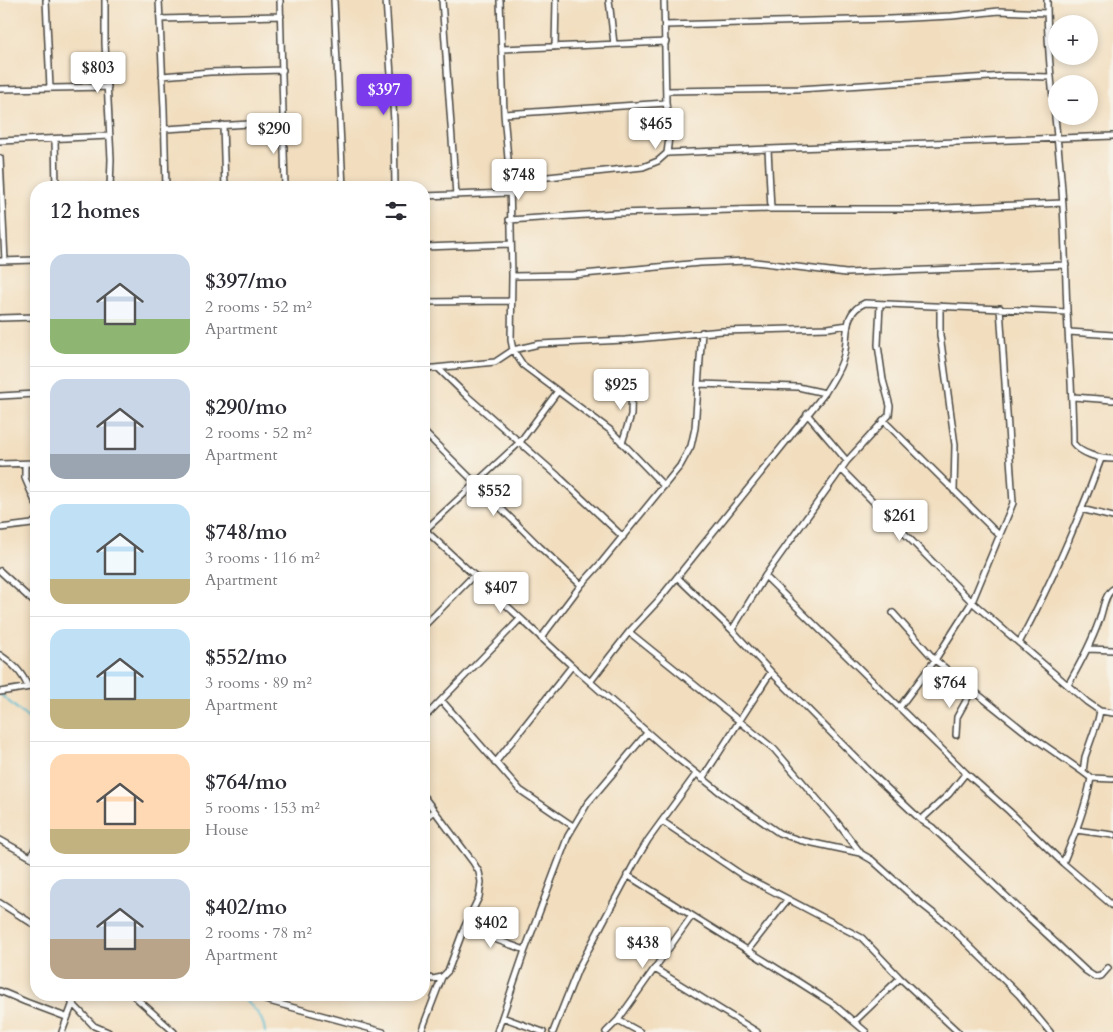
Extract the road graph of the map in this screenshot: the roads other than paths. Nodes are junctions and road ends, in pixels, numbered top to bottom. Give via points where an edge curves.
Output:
1 (46, 0) edge
2 (105, 0) edge
3 (159, 0) edge
4 (280, 0) edge
5 (334, 0) edge
6 (386, 0) edge
7 (442, 0) edge
8 (500, 0) edge
9 (556, 0) edge
10 (609, 0) edge
11 (664, 0) edge
12 (1047, 0) edge
13 (1047, 13) junction
14 (281, 16) junction
15 (160, 19) junction
16 (666, 25) junction
17 (666, 42) junction
18 (614, 44) junction
19 (555, 47) junction
20 (502, 49) junction
21 (282, 70) junction
22 (1050, 75) edge
23 (162, 76) junction
24 (1048, 77) edge
25 (108, 87) junction
26 (50, 88) junction
27 (0, 89) edge
28 (666, 91) junction
29 (666, 102) junction
30 (504, 114) junction
31 (282, 122) junction
32 (222, 125) junction
33 (1056, 125) edge
34 (165, 129) junction
35 (110, 136) junction
36 (1113, 136) edge
37 (1058, 137) junction
38 (55, 139) junction
39 (0, 141) edge
40 (768, 149) junction
41 (667, 153) junction
42 (0, 158) edge
43 (56, 181) edge
44 (110, 181) edge
45 (166, 181) edge
46 (225, 181) edge
47 (285, 181) edge
48 (343, 181) edge
49 (395, 181) edge
50 (510, 181) junction
51 (509, 193) junction
52 (456, 195) junction
53 (430, 196) edge
54 (1063, 204) junction
55 (771, 209) junction
56 (509, 220) junction
57 (510, 244) junction
58 (430, 247) edge
59 (30, 260) edge
60 (3, 261) edge
61 (1066, 265) junction
62 (512, 276) junction
63 (511, 301) junction
64 (430, 302) edge
65 (880, 304) junction
66 (940, 306) junction
67 (1000, 308) junction
68 (1067, 312) junction
69 (30, 317) edge
70 (0, 318) edge
71 (848, 325) junction
72 (702, 332) junction
73 (1069, 332) junction
74 (1113, 335) edge
75 (513, 350) junction
76 (430, 368) edge
77 (438, 368) junction
78 (632, 380) dead end
79 (698, 384) junction
80 (558, 391) junction
81 (825, 393) junction
82 (30, 394) edge
83 (0, 396) edge
84 (1073, 398) junction
85 (1113, 400) edge
86 (807, 414) junction
87 (883, 420) junction
88 (430, 438) edge
89 (520, 442) junction
90 (622, 443) junction
91 (1101, 459) junction
92 (1113, 459) edge
93 (846, 461) junction
94 (0, 464) edge
95 (25, 464) junction
96 (30, 464) edge
97 (841, 469) junction
98 (476, 484) junction
99 (664, 486) junction
100 (30, 490) edge
101 (954, 492) junction
102 (1081, 509) junction
103 (1113, 517) edge
104 (30, 524) edge
105 (430, 525) edge
106 (0, 528) edge
107 (430, 535) edge
108 (1000, 536) junction
109 (623, 538) junction
110 (0, 571) edge
111 (474, 575) junction
112 (765, 576) junction
113 (677, 577) junction
114 (581, 585) junction
115 (1113, 589) edge
116 (30, 598) edge
117 (972, 602) junction
118 (892, 613) dead end
119 (520, 619) junction
120 (430, 620) edge
121 (732, 630) junction
122 (629, 632) junction
123 (541, 638) junction
124 (1019, 643) junction
125 (1088, 650) junction
126 (1113, 650) edge
127 (0, 655) edge
128 (935, 660) junction
129 (572, 666) junction
130 (771, 672) junction
131 (590, 682) junction
132 (1068, 685) junction
133 (28, 687) joint
134 (972, 690) junction
135 (0, 692) edge
136 (442, 700) junction
137 (899, 708) junction
138 (1100, 711) junction
139 (430, 712) edge
140 (1113, 713) edge
141 (739, 720) junction
142 (647, 733) junction
143 (956, 735) dead end
144 (495, 763) junction
145 (1083, 772) junction
146 (966, 773) junction
147 (696, 774) junction
148 (1091, 778) junction
149 (702, 779) junction
150 (1113, 779) edge
151 (430, 805) edge
152 (434, 811) junction
153 (430, 814) edge
154 (922, 820) junction
155 (662, 822) junction
156 (573, 826) junction
157 (1076, 830) junction
158 (1113, 835) edge
159 (0, 840) edge
160 (860, 853) junction
161 (30, 856) edge
162 (1063, 863) junction
163 (627, 876) junction
164 (787, 900) junction
165 (0, 904) edge
166 (1113, 906) edge
167 (692, 916) junction
168 (30, 922) edge
169 (464, 928) junction
170 (525, 950) junction
171 (748, 950) junction
172 (655, 968) junction
173 (1108, 968) dead end
174 (442, 977) junction
175 (900, 978) junction
176 (430, 979) edge
177 (0, 991) edge
178 (140, 1001) edge
179 (269, 1001) edge
180 (72, 1003) joint
181 (66, 1017) junction
182 (502, 1017) junction
183 (618, 1020) junction
184 (854, 1022) junction
185 (62, 1032) edge
186 (108, 1032) edge
187 (174, 1032) edge
188 (383, 1032) edge
189 (421, 1032) edge
190 (497, 1032) edge
191 (543, 1032) edge
192 (553, 1032) edge
193 (606, 1032) edge
194 (640, 1032) edge
195 (757, 1032) edge
196 (866, 1032) edge
197 (958, 1032) edge
198 (1050, 1032) edge

1 - 26 street
2 - 25 street
3 - 15 street
4 - 14 street
5 - 48 street
6 - 49 street
7 - 52 street
8 - 20 street
9 - 19 street
10 - 18 street
11 - 16 street
12 - 13 street
13 - 16 street via 999,11 890,19
13 - 22 street
14 - 15 street
14 - 21 street
15 - 23 street
16 - 17 street
17 - 18 street
17 - 28 street
18 - 19 street
19 - 20 street
20 - 30 street
21 - 23 street
21 - 31 street
23 - 34 street
24 - 28 street via 1006,76 799,89
25 - 26 street
25 - 35 street
26 - 27 street
28 - 29 street
29 - 30 street
29 - 41 street via 670,130
30 - 50 street
31 - 32 street
31 - 47 street
32 - 34 street
32 - 46 street
33 - 37 street
34 - 45 street
35 - 38 street
35 - 44 street
36 - 37 street
37 - 40 street
37 - 54 street
38 - 39 street
38 - 43 street
40 - 41 street
40 - 55 street
41 - 50 street via 643,167
42 - 60 street
50 - 51 street
51 - 52 street
51 - 56 street
52 - 53 street
54 - 55 street via 920,209
54 - 61 street
55 - 56 street
56 - 57 street
57 - 58 street
57 - 62 street
59 - 60 street
61 - 62 street via 846,273 747,261 573,276
61 - 68 street
62 - 63 street
63 - 64 street
63 - 75 street
65 - 66 street
65 - 71 street via 865,303 857,307
65 - 87 street via 878,345 890,406 889,414
66 - 67 street
66 - 101 street via 940,334 955,445
67 - 68 street
67 - 108 street via 1014,504
68 - 73 street
69 - 70 street
71 - 72 street
71 - 81 street via 845,354
72 - 75 street via 539,344
72 - 79 street
73 - 74 street
73 - 84 street
75 - 77 street via 495,362
75 - 80 street via 523,365
76 - 77 street
77 - 89 street
78 - 90 street via 631,415
79 - 81 street via 798,387
79 - 99 street via 692,446
80 - 89 street
80 - 90 street via 610,430
81 - 86 street
82 - 83 street
84 - 85 street
84 - 91 street via 1073,443 1077,449
86 - 93 street
86 - 113 street
87 - 93 street
87 - 101 street
88 - 98 street
89 - 98 street
89 - 109 street
90 - 99 street
91 - 92 street
91 - 102 street
93 - 97 street
94 - 95 street
95 - 96 street
95 - 100 street via 25,478
97 - 112 street
97 - 117 street
98 - 105 street
98 - 114 street
99 - 109 street
101 - 108 street
102 - 103 street
102 - 124 street
104 - 106 street
107 - 111 street
108 - 117 street
109 - 114 street
110 - 116 street
111 - 119 street
111 - 120 street
112 - 121 street
112 - 137 street
113 - 121 street
113 - 122 street
114 - 123 street
115 - 125 street via 1108,593
117 - 124 street
117 - 128 street
118 - 128 street
119 - 123 street
119 - 136 street
121 - 130 street
122 - 131 street
122 - 141 street
123 - 129 street
124 - 132 street
125 - 126 street
125 - 132 street
127 - 133 street via 16,666
128 - 134 street
128 - 137 street
129 - 131 street
129 - 144 street
130 - 141 street
130 - 154 street
131 - 142 street
132 - 138 street
133 - 135 street
134 - 143 street via 957,717
134 - 145 street
136 - 139 street
136 - 144 street
137 - 146 street
138 - 140 street
138 - 145 street
141 - 149 street
141 - 160 street via 774,749
142 - 147 street
142 - 156 street via 587,804
144 - 156 street via 526,795
145 - 148 street
146 - 154 street
146 - 162 street
147 - 149 street
147 - 155 street
148 - 150 street
148 - 157 street
149 - 160 street via 779,833
151 - 152 street
152 - 153 street
152 - 169 street via 479,872 479,897
154 - 173 street via 1086,971 1095,977 1101,976
155 - 163 street
155 - 164 street via 742,875
156 - 170 street
157 - 158 street
157 - 162 street
159 - 161 street
160 - 198 street via 948,925 1019,995
162 - 166 street
163 - 167 street
163 - 192 street via 578,969
164 - 171 street
164 - 175 street via 862,938
165 - 168 street
167 - 171 street
167 - 172 street
169 - 170 street
169 - 174 street via 448,971
170 - 182 street
171 - 184 street via 833,1004
172 - 183 street
172 - 195 street
174 - 176 street
174 - 189 street
175 - 184 street
175 - 197 street
177 - 181 street
178 - 187 street
179 - 188 street
180 - 181 street
180 - 186 street via 94,1026
181 - 185 street
182 - 190 street
182 - 191 street
183 - 193 street
183 - 194 street
184 - 196 street

